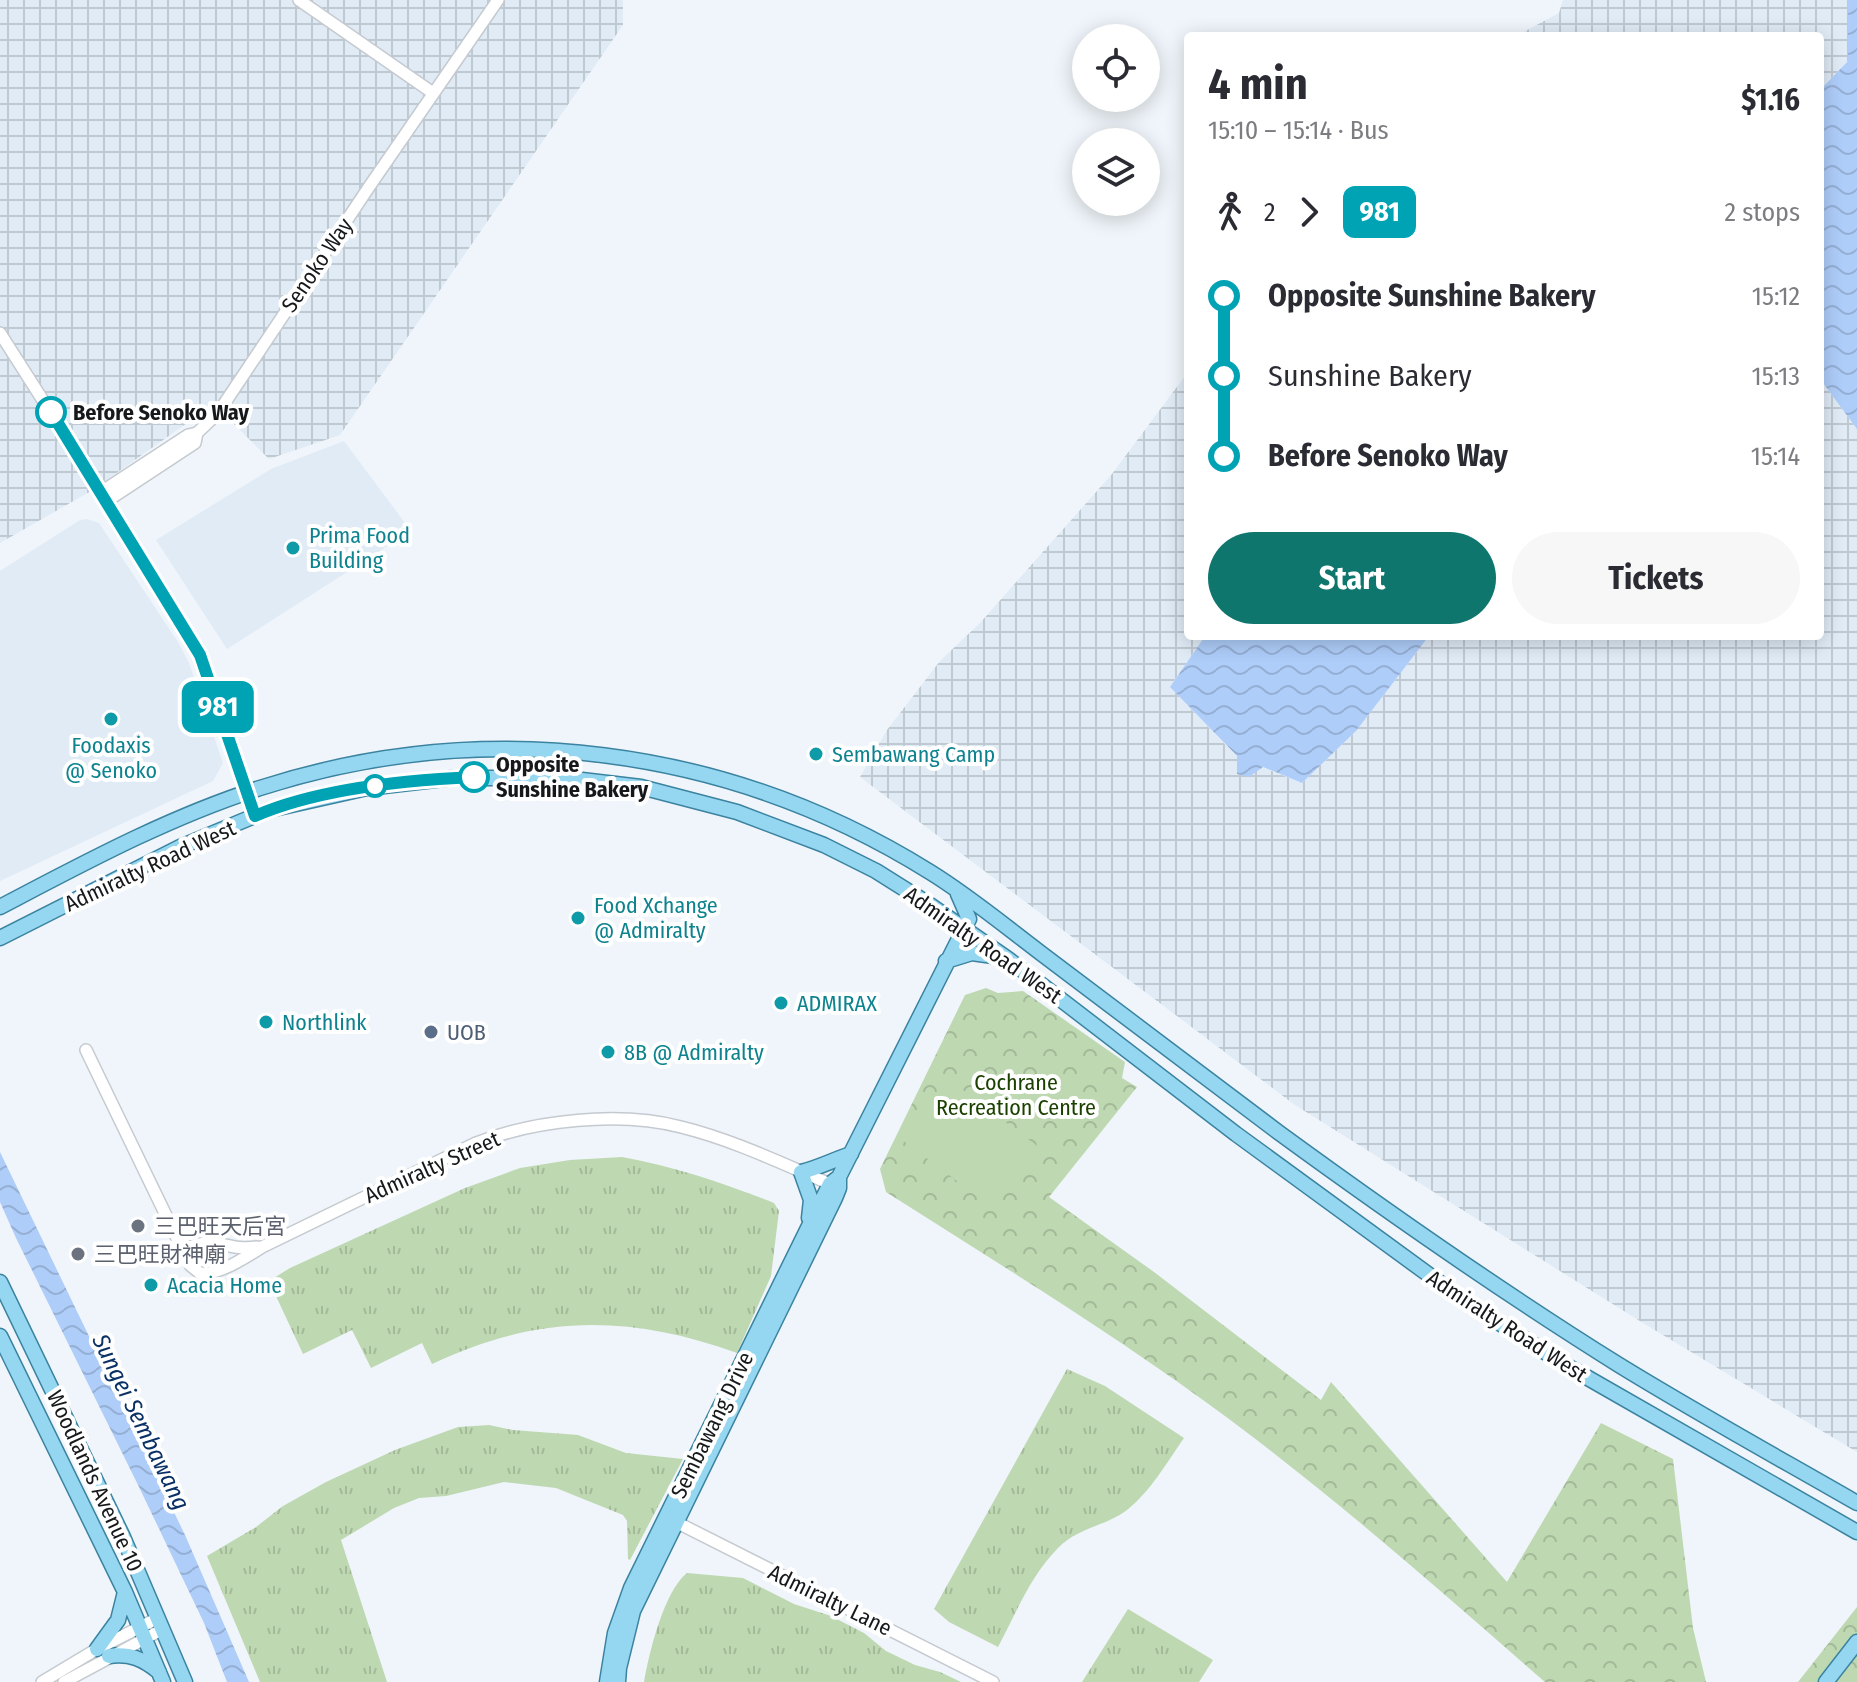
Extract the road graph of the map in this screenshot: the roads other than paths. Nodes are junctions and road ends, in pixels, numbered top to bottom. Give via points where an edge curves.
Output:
1 (299, 0) edge
2 (498, 0) edge
3 (433, 93) junction
4 (0, 333) edge
5 (104, 496) junction
6 (247, 792) junction
7 (255, 816) junction
8 (956, 890) junction
9 (0, 907) edge
10 (963, 928) junction
11 (0, 938) edge
12 (1008, 959) junction
13 (946, 961) junction
14 (86, 1050) dead end
15 (851, 1154) junction
16 (801, 1172) junction
17 (836, 1183) junction
18 (809, 1226) junction
19 (262, 1247) junction
20 (182, 1250) junction
21 (0, 1282) edge
22 (0, 1336) edge
23 (1725, 1428) junction
24 (1743, 1467) junction
25 (1857, 1503) edge
26 (671, 1520) junction
27 (1857, 1532) edge
28 (125, 1592) junction
29 (161, 1624) junction
30 (143, 1632) junction
31 (1857, 1642) edge
32 (103, 1653) junction
33 (161, 1677) edge
34 (42, 1682) edge
35 (64, 1682) edge
36 (185, 1682) edge
37 (607, 1682) edge
38 (618, 1682) edge
39 (993, 1682) edge
40 (1826, 1682) edge

1 - 3 street
2 - 3 street, Senoko Way
3 - 5 street, Senoko Way via 218,413
4 - 5 street
5 - 6 street via 200,655
6 - 7 street
6 - 8 main road, Admiralty Road West via 333,767 415,753 597,753 713,775 765,793 833,819
6 - 9 main road, Admiralty Road West via 99,856
7 - 10 main road, Admiralty Road West via 367,788 452,778 534,777 641,787 737,812 824,845 876,871
7 - 11 main road, Admiralty Road West via 180,847
8 - 10 main road via 968,912
8 - 23 main road, Admiralty Road West via 1400,1222
10 - 12 main road, Admiralty Road West
10 - 13 main road, Sembawang Drive
12 - 13 main road via 972,953
12 - 24 main road, Admiralty Road West via 1462,1299
13 - 15 main road, Sembawang Drive
14 - 20 street, Admiralty Street
15 - 16 main road
15 - 17 main road, Sembawang Drive
16 - 17 street, Admiralty Street
16 - 18 main road via 811,1200
16 - 19 street, Admiralty Street via 680,1126 561,1123 476,1143
17 - 18 main road, Sembawang Drive
17 - 26 main road, Sembawang Drive
18 - 26 main road, Sembawang Drive
19 - 20 street via 208,1241
19 - 20 street, Admiralty Street via 201,1274
21 - 29 main road, Woodlands Avenue 10
22 - 28 main road, Woodlands Avenue 10
23 - 24 main road via 1721,1445
23 - 25 main road, Admiralty Road West
24 - 27 main road, Admiralty Road West
26 - 37 main road, Sembawang Drive via 622,1612
26 - 38 main road, Sembawang Drive via 633,1611
26 - 39 street, Admiralty Lane
28 - 30 main road, Woodlands Avenue 10
28 - 32 main road
29 - 30 street
29 - 36 main road, Woodlands Avenue 10
30 - 32 street
30 - 33 main road, Woodlands Avenue 10
31 - 40 main road
32 - 33 main road via 136,1657
32 - 34 street
32 - 35 street

